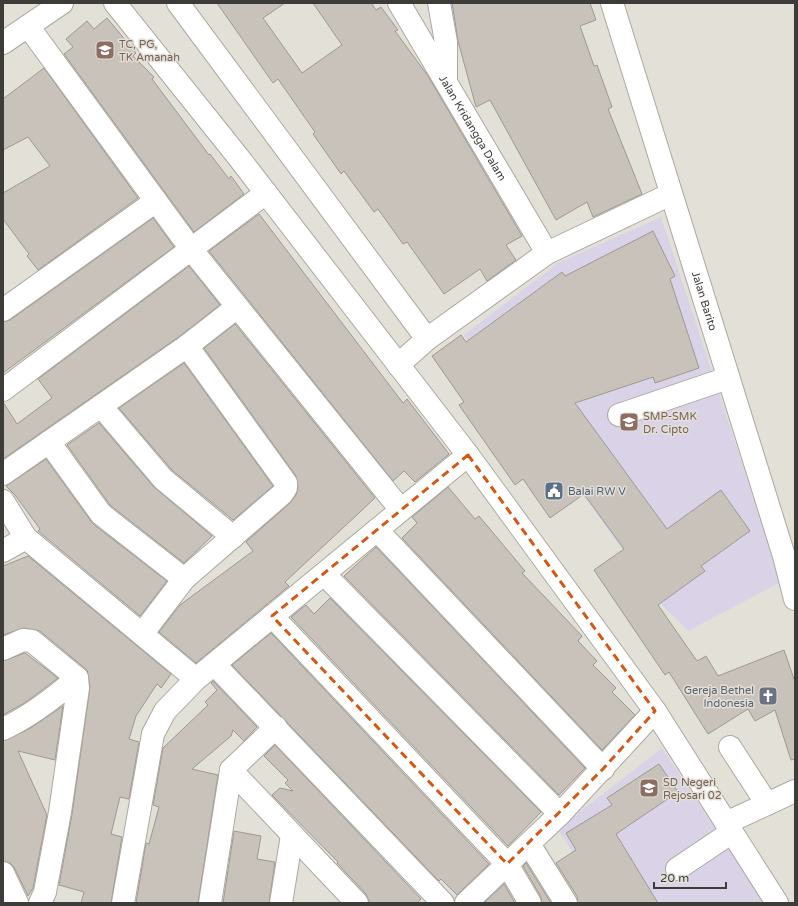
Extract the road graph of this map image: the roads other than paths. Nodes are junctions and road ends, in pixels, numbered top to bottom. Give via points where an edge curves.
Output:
1 (62, 3) edge
2 (115, 3) edge
3 (178, 3) edge
4 (399, 3) edge
5 (439, 3) edge
6 (612, 3) edge
7 (28, 26) junction
8 (3, 43) edge
9 (446, 83) junction
10 (266, 193) junction
11 (671, 194) junction
12 (156, 201) junction
13 (191, 249) junction
14 (547, 253) junction
15 (237, 307) junction
16 (3, 310) edge
17 (427, 339) junction
18 (188, 346) junction
19 (398, 365) junction
20 (728, 378) junction
21 (3, 390) edge
22 (101, 406) junction
23 (618, 414) dead end
24 (49, 442) junction
25 (468, 455) junction
26 (3, 474) edge
27 (3, 501) edge
28 (401, 510) junction
29 (377, 530) junction
30 (233, 537) junction
31 (26, 538) junction
32 (3, 551) edge
33 (324, 574) junction
34 (184, 579) junction
35 (795, 599) edge
36 (272, 616) junction
37 (142, 634) junction
38 (3, 648) edge
39 (214, 664) junction
40 (77, 678) junction
41 (196, 679) junction
42 (656, 711) junction
43 (276, 727) junction
44 (3, 729) edge
45 (730, 747) dead end
46 (603, 769) junction
47 (231, 770) junction
48 (795, 791) edge
49 (767, 804) junction
50 (560, 814) junction
51 (729, 827) junction
52 (292, 835) junction
53 (529, 844) junction
54 (507, 864) junction
55 (677, 869) dead end
56 (3, 873) edge
57 (17, 903) edge
58 (40, 903) edge
59 (123, 903) edge
60 (210, 903) edge
61 (281, 903) edge
62 (357, 903) edge
63 (443, 903) edge
64 (466, 903) edge
65 (530, 903) edge
66 (566, 903) edge
67 (776, 903) edge

1 - 7 street
2 - 10 street
3 - 17 street
4 - 9 street, Jalan Kridangga Dalam
5 - 9 street via 446,42
6 - 11 street, Jalan Barito
7 - 8 street
7 - 12 street
9 - 14 street, Jalan Kridangga Dalam
10 - 13 street
10 - 19 street
11 - 14 street
11 - 20 street, Jalan Barito
12 - 13 street
12 - 16 street
13 - 15 street
13 - 21 street
14 - 17 street
15 - 18 street
15 - 28 street
17 - 19 street
18 - 22 street
18 - 30 street via 286,483 282,494
19 - 25 street
20 - 23 street
20 - 35 street, Jalan Barito
22 - 24 street
22 - 30 street via 163,479
24 - 26 street
24 - 34 street via 102,514
25 - 28 street
25 - 42 street
27 - 31 street
28 - 29 street
29 - 33 street
29 - 46 street
30 - 34 street
31 - 32 street
31 - 37 street
33 - 36 street
33 - 50 street
34 - 37 street
36 - 39 street
36 - 54 street
37 - 41 street
38 - 40 street via 23,640 32,641
39 - 41 street
39 - 43 street
40 - 44 street via 54,698
40 - 58 street via 78,688 60,812 45,892
41 - 59 street via 165,711 152,734
42 - 46 street
42 - 51 street
43 - 47 street
43 - 63 street
45 - 49 street
46 - 50 street
47 - 52 street
47 - 60 street
48 - 49 street
49 - 51 street
50 - 53 street
51 - 55 street
51 - 67 street
52 - 61 street
52 - 62 street
53 - 54 street
53 - 66 street
54 - 64 street
54 - 65 street
56 - 57 street

